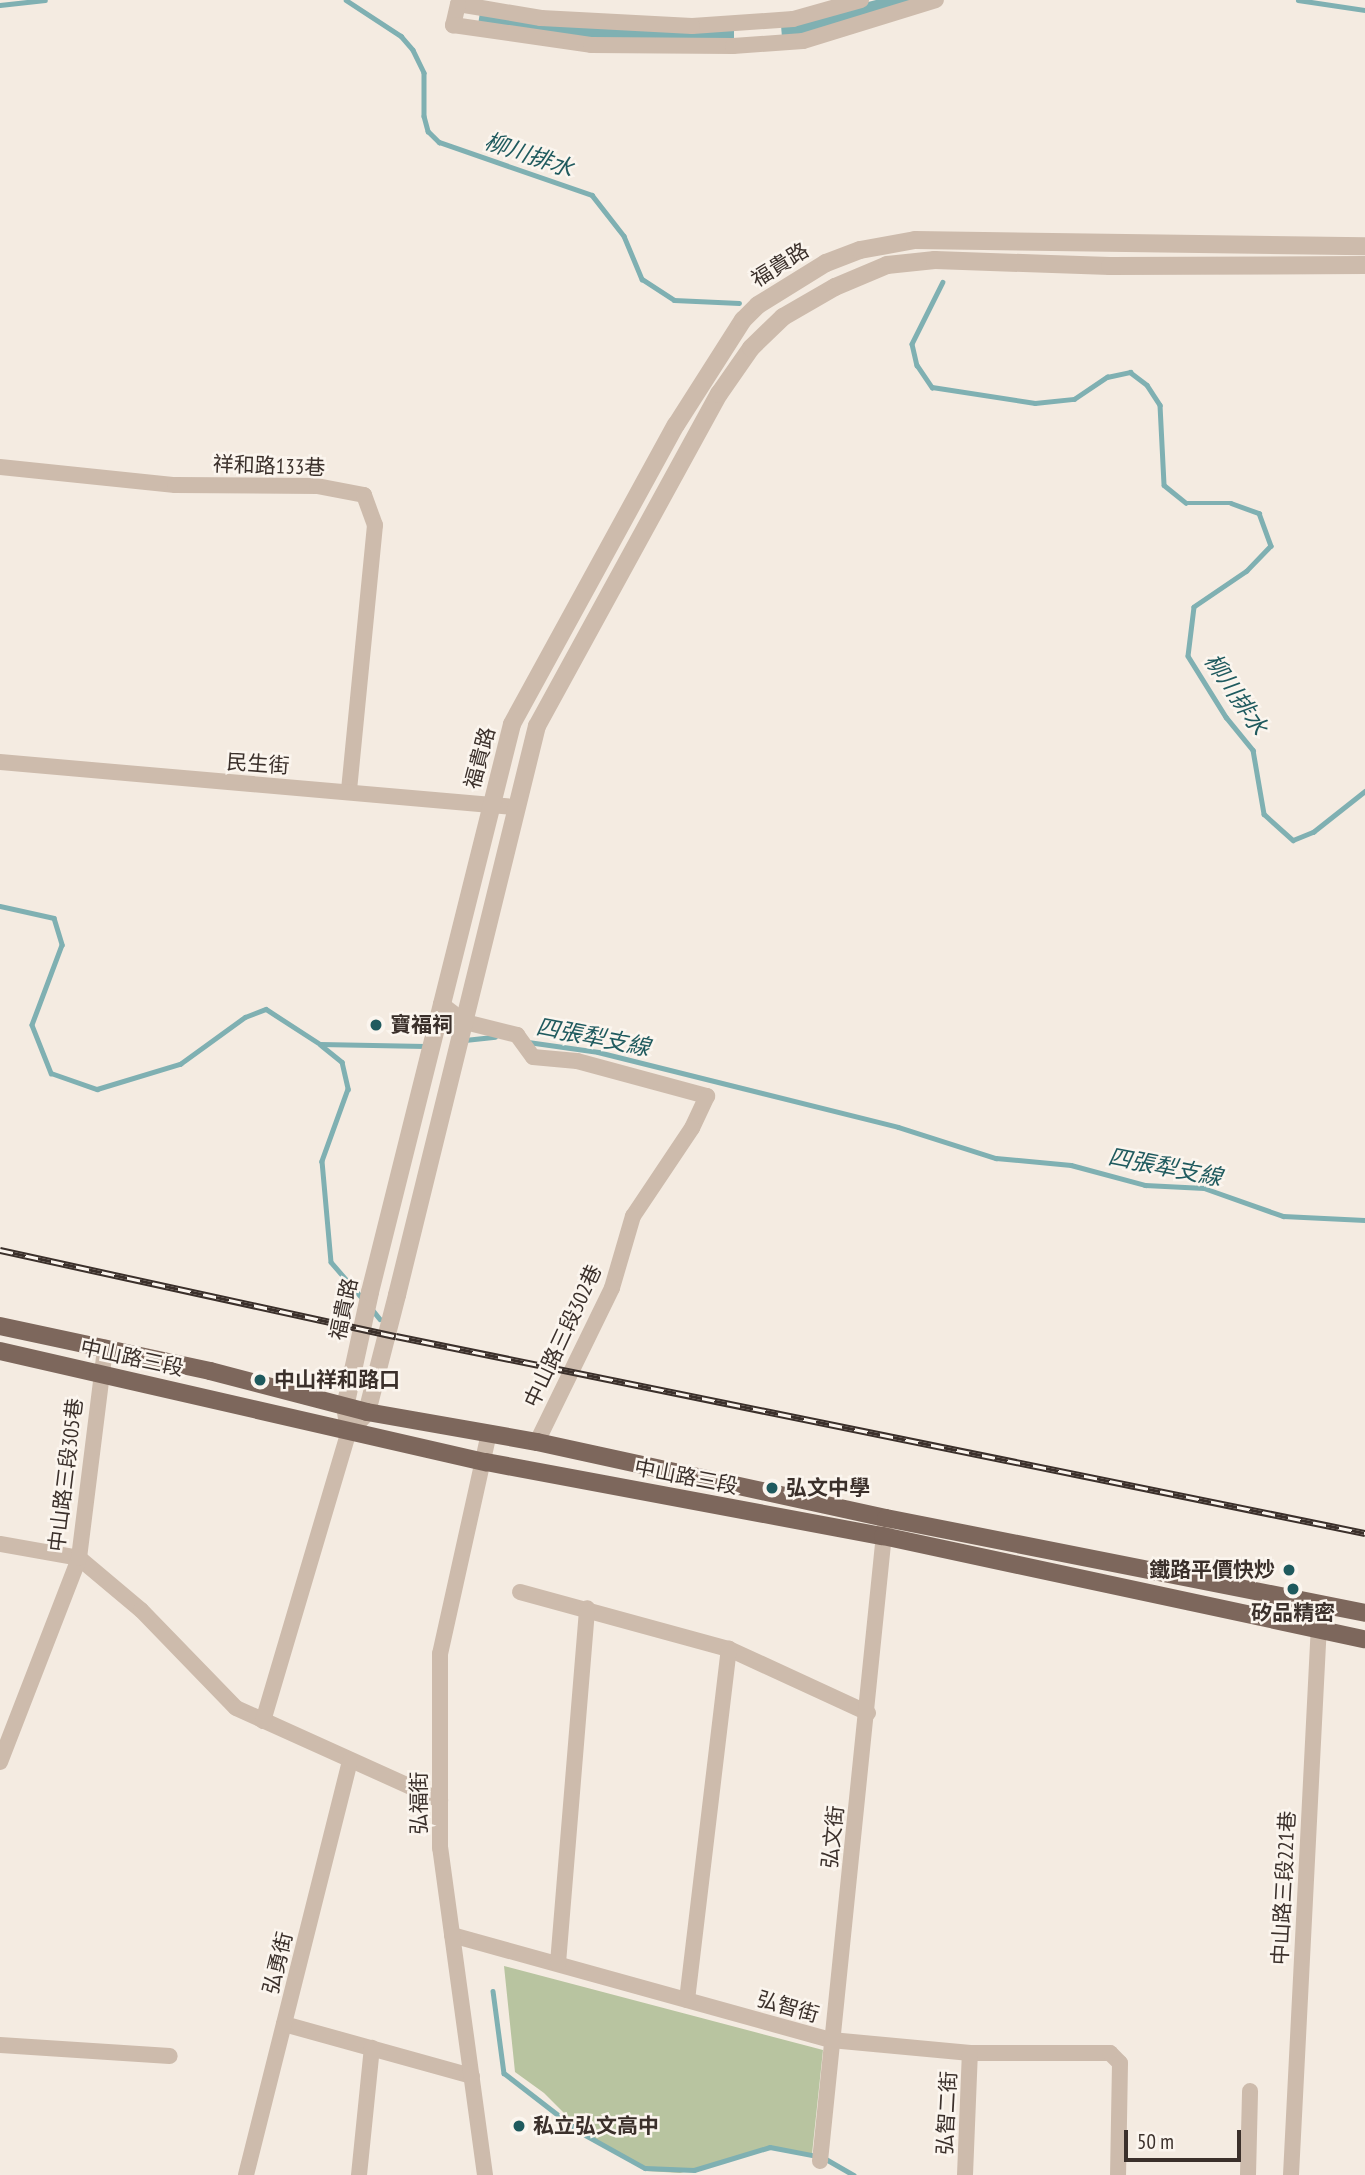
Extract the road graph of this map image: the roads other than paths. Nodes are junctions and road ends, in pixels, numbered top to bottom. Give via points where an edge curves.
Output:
1 (861, 0) edge
2 (936, 0) edge
3 (758, 23) junction
4 (758, 44) junction
5 (1365, 246) edge
6 (1365, 265) edge
7 (0, 467) edge
8 (0, 762) edge
9 (349, 790) junction
10 (492, 804) junction
11 (514, 807) junction
12 (441, 1004) junction
13 (466, 1022) junction
14 (0, 1326) edge
15 (105, 1348) junction
16 (0, 1351) edge
17 (99, 1375) junction
18 (345, 1407) junction
19 (367, 1412) junction
20 (349, 1431) junction
21 (489, 1433) junction
22 (537, 1442) junction
23 (486, 1462) junction
24 (886, 1518) junction
25 (883, 1536) junction
26 (0, 1544) edge
27 (79, 1558) junction
28 (520, 1591) dead end
29 (1320, 1604) junction
30 (587, 1608) junction
31 (1365, 1613) edge
32 (1320, 1630) junction
33 (1365, 1639) edge
34 (729, 1649) junction
35 (867, 1713) junction
36 (263, 1721) junction
37 (350, 1761) junction
38 (0, 1762) edge
39 (440, 1800) junction
40 (452, 1935) junction
41 (558, 1963) junction
42 (688, 2000) junction
43 (284, 2024) junction
44 (831, 2040) junction
45 (0, 2045) edge
46 (372, 2048) junction
47 (970, 2053) junction
48 (170, 2056) dead end
49 (472, 2076) junction
50 (1250, 2091) dead end
51 (820, 2161) dead end
52 (246, 2175) edge
53 (359, 2175) edge
54 (485, 2175) edge
55 (965, 2175) edge
56 (1118, 2175) edge
57 (1248, 2175) edge
58 (1291, 2175) edge

1 - 3 street via 801,18
2 - 4 street via 803,41
3 - 4 street
3 - 4 street via 621,25 458,4 453,25 612,46
5 - 10 street, 福貴路 via 915,240 860,250 826,263 758,305 700,384 512,724
6 - 11 street via 1111,266 935,260 887,265 835,286 783,317 751,348 712,406 537,726
7 - 9 street, 祥和路133巷 via 175,485 317,486 364,495 375,525
8 - 9 street, 民生街
9 - 10 street, 民生街
10 - 11 street, 民生街
10 - 12 street, 福貴路
11 - 13 street
12 - 13 street, 中山路三段302巷
12 - 18 street, 福貴路
13 - 19 street
13 - 22 street, 中山路三段302巷 via 517,1034 533,1057 577,1061 707,1096 692,1128 633,1216 612,1288
14 - 15 main road, 中山路三段
15 - 17 street, 中山路三段305巷
15 - 18 main road, 中山路三段
16 - 17 main road, 中山路三段
17 - 20 main road, 中山路三段
17 - 27 street, 中山路三段305巷
18 - 19 main road, 中山路三段
18 - 20 street, 福貴路
19 - 20 street
19 - 21 main road, 中山路三段
20 - 23 main road, 中山路三段
20 - 36 street
21 - 22 main road, 中山路三段
21 - 23 street, 弘福街
22 - 24 main road, 中山路三段
23 - 25 main road, 中山路三段
23 - 39 street, 弘福街 via 440,1654
24 - 25 street, 弘文街
24 - 29 main road, 中山路三段
25 - 32 main road, 中山路三段
25 - 35 street, 弘文街
26 - 27 street
27 - 36 street via 141,1610 236,1708
27 - 38 street, 中山路三段305巷
28 - 30 street
29 - 31 main road, 中山路三段
29 - 32 street, 中山路三段221巷
30 - 34 street
30 - 41 street
32 - 33 main road, 中山路三段
32 - 58 street, 中山路三段221巷
34 - 35 street
34 - 42 street
35 - 44 street, 弘文街
36 - 37 street
37 - 39 street
37 - 43 street, 弘勇街
39 - 40 street, 弘福街 via 440,1848
40 - 41 street, 弘智街
40 - 49 street, 弘福街
41 - 42 street, 弘智街
42 - 44 street, 弘智街
43 - 46 street
43 - 52 street, 弘勇街
44 - 47 street, 弘智街
44 - 51 street, 弘文街
45 - 48 street
46 - 49 street
46 - 53 street
47 - 55 street, 弘智二街
47 - 56 street, 弘智街 via 1110,2053 1119,2063
49 - 54 street, 弘福街
50 - 57 street

